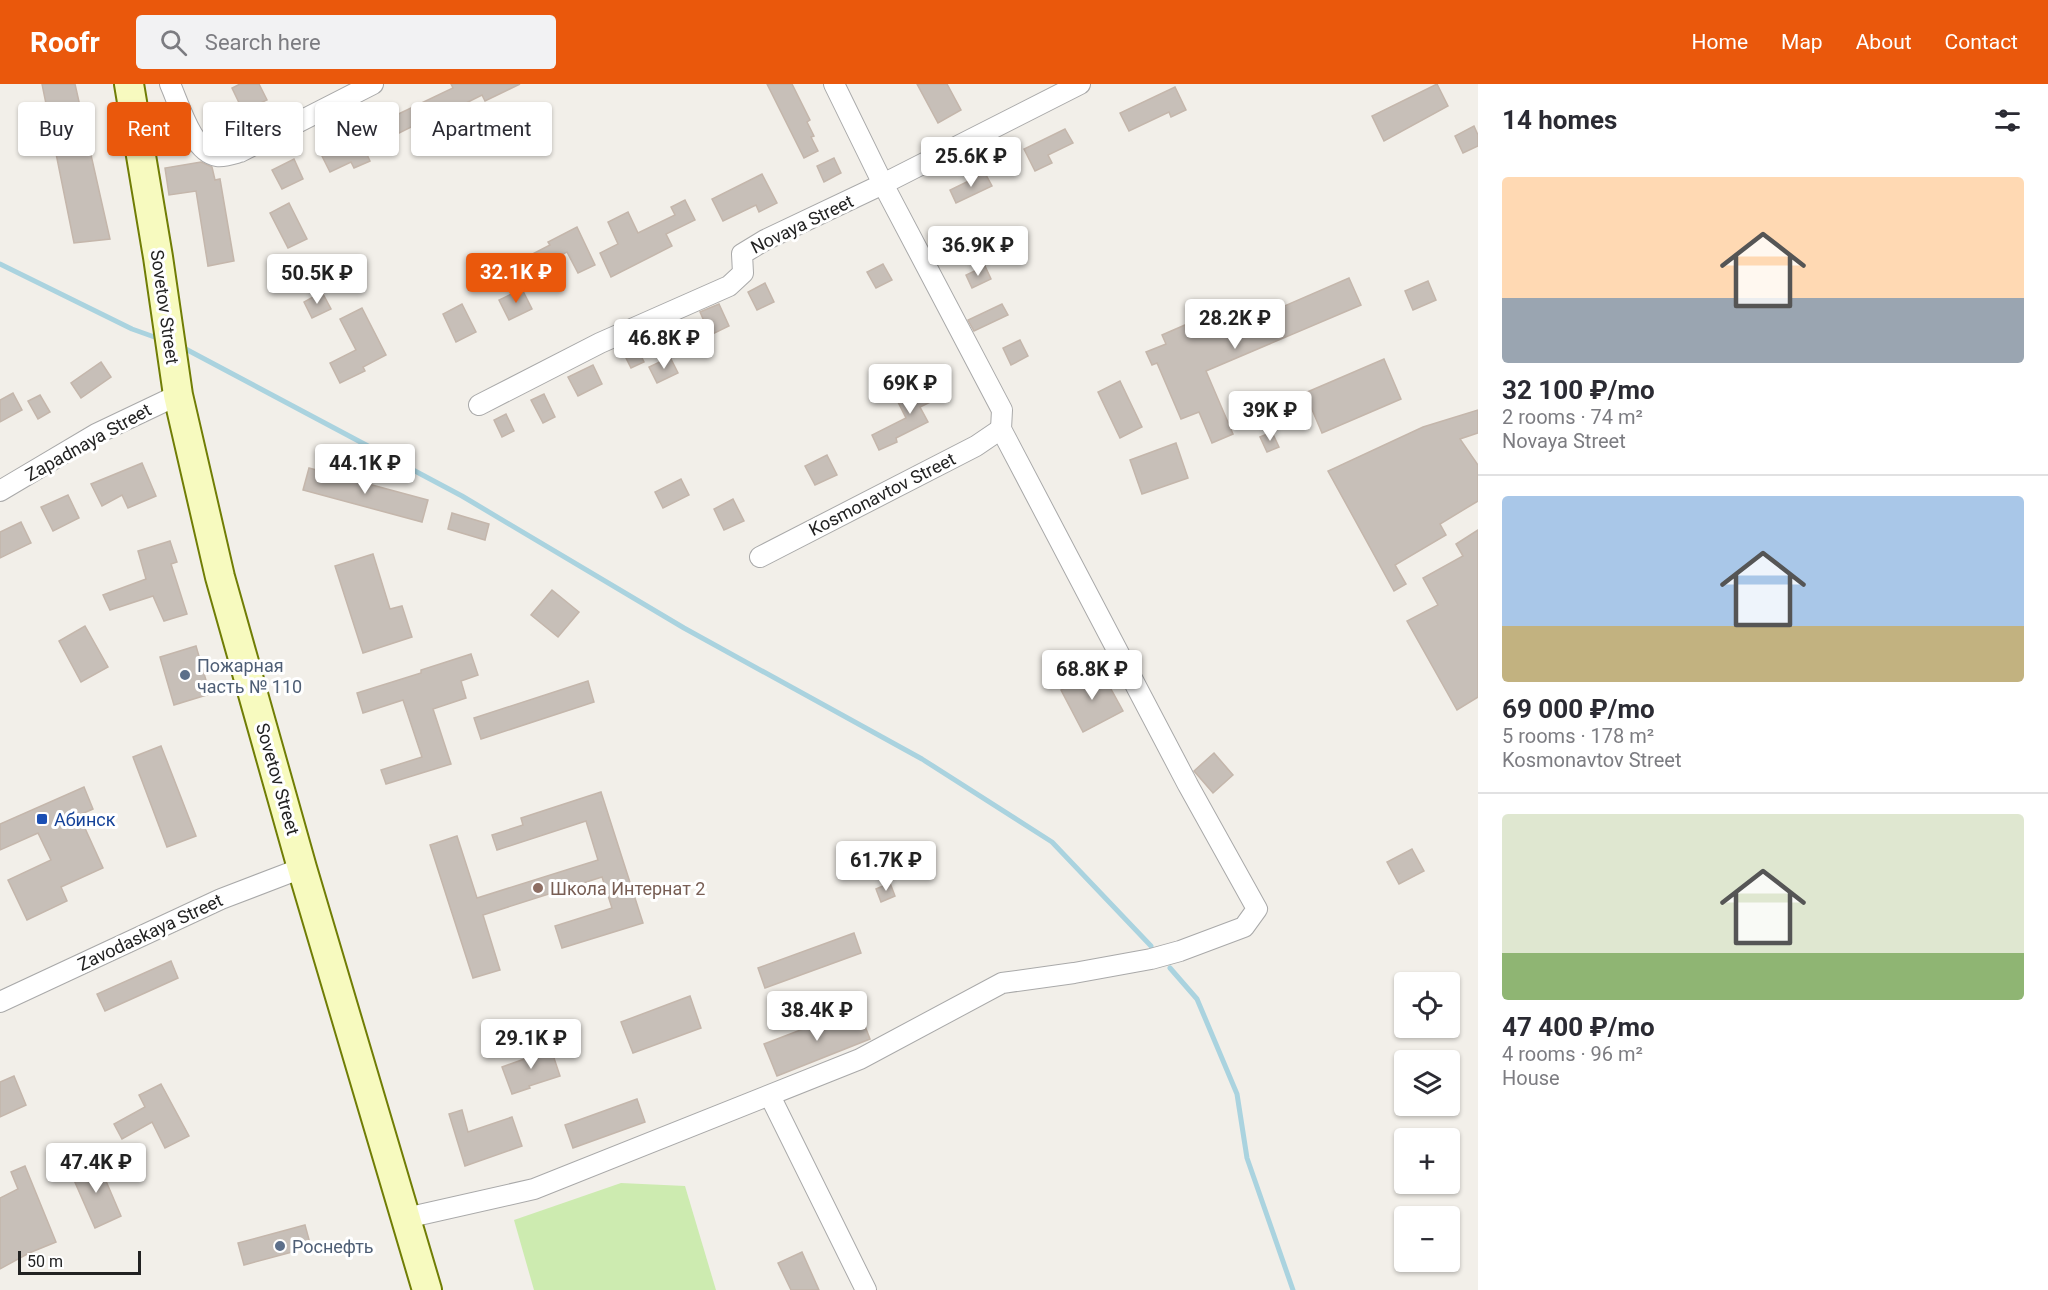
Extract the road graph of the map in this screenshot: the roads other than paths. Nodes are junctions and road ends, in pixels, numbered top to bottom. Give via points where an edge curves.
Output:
1 (129, 84) edge
2 (170, 84) edge
3 (373, 84) edge
4 (834, 84) edge
5 (1080, 84) edge
6 (884, 184) junction
7 (178, 394) junction
8 (479, 405) dead end
9 (1001, 429) junction
10 (0, 491) edge
11 (760, 556) dead end
12 (302, 868) junction
13 (0, 1002) edge
14 (770, 1096) junction
15 (406, 1218) junction
16 (427, 1290) edge
17 (866, 1290) edge

1 - 7 main road, Sovetov Street
2 - 3 street via 196,143 214,156 226,156
4 - 6 street
5 - 6 street, Novaya Street
6 - 8 street, Novaya Street via 742,254 743,273 729,286 600,344
6 - 9 street via 1002,410
7 - 10 street, Zapadnaya Street via 96,434
7 - 12 main road, Sovetov Street via 220,577
9 - 11 street, Kosmonavtov Street via 976,446
9 - 14 street via 1257,909 1244,927 1180,951 1074,974 1002,983 860,1059
12 - 13 street, Zavodaskaya Street via 221,899
12 - 15 main road, Sovetov Street
14 - 15 street via 534,1189
14 - 17 street
15 - 16 main road, Sovetov Street

